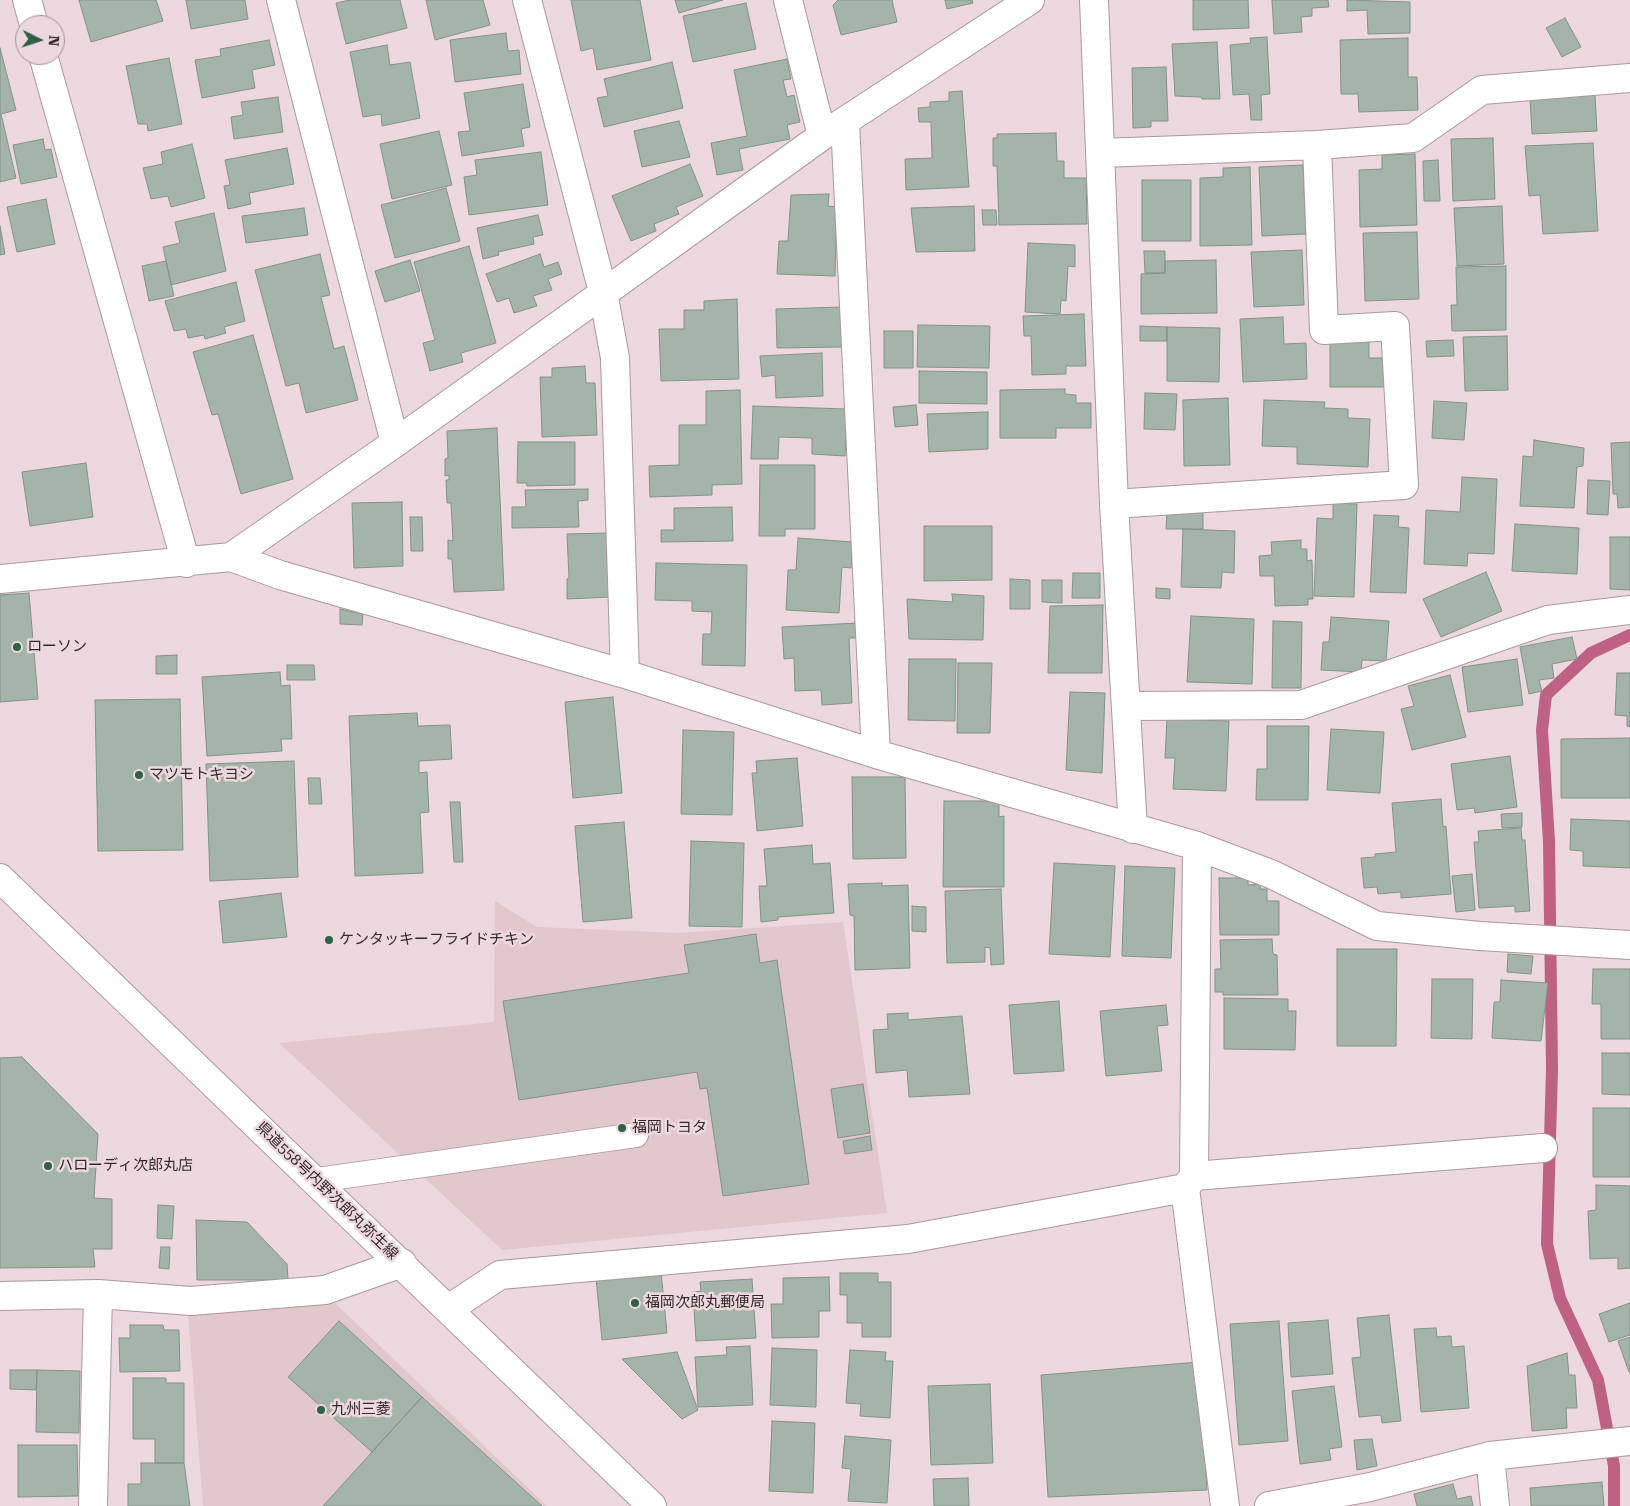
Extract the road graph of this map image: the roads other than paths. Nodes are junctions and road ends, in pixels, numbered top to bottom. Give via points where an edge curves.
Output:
1 (27, 0) edge
2 (281, 0) edge
3 (527, 0) edge
4 (788, 0) edge
5 (1030, 0) edge
6 (1094, 0) edge
7 (31, 15) edge
8 (46, 65) edge
9 (1630, 78) edge
10 (845, 122) junction
11 (822, 136) junction
12 (1317, 145) junction
13 (1101, 153) junction
14 (603, 292) junction
15 (394, 443) junction
16 (1114, 504) junction
17 (231, 557) junction
18 (186, 563) junction
19 (0, 579) edge
20 (1630, 610) edge
21 (625, 674) junction
22 (1126, 706) junction
23 (876, 754) junction
24 (1133, 829) junction
25 (1197, 846) junction
26 (0, 878) edge
27 (1630, 945) edge
28 (636, 1135) dead end
29 (1543, 1148) dead end
30 (317, 1180) junction
31 (1189, 1182) junction
32 (402, 1263) junction
33 (98, 1294) junction
34 (0, 1296) edge
35 (450, 1308) junction
36 (1627, 1442) edge
37 (1490, 1456) junction
38 (94, 1506) edge
39 (652, 1506) edge
40 (1226, 1506) edge
41 (1269, 1506) edge
42 (1495, 1506) edge

1 - 7 street
2 - 15 street
3 - 14 street
4 - 11 street
5 - 10 street
6 - 13 street
8 - 18 street
9 - 12 street via 1482,90 1413,138
10 - 11 street
10 - 23 street
11 - 14 street
12 - 13 street
12 - 16 street via 1324,330 1395,326 1404,485
13 - 16 street
14 - 15 street
14 - 21 street via 615,358
15 - 17 street
16 - 22 street
17 - 18 street
17 - 21 street via 280,576
18 - 19 street
20 - 22 street via 1548,620 1301,705
21 - 23 street
22 - 24 street
23 - 24 street
24 - 25 street
25 - 27 street via 1271,874 1377,926
25 - 31 street
26 - 30 street, 県道558号内野次郎丸弥生線
28 - 30 lane
29 - 31 street
30 - 32 street, 県道558号内野次郎丸弥生線
31 - 35 street via 908,1239 500,1275
31 - 40 street
32 - 33 street via 325,1290 191,1301
32 - 35 street, 県道558号内野次郎丸弥生線
33 - 34 street
33 - 38 street
35 - 39 street, 県道558号内野次郎丸弥生線
36 - 37 street
37 - 41 street via 1370,1487
37 - 42 street

